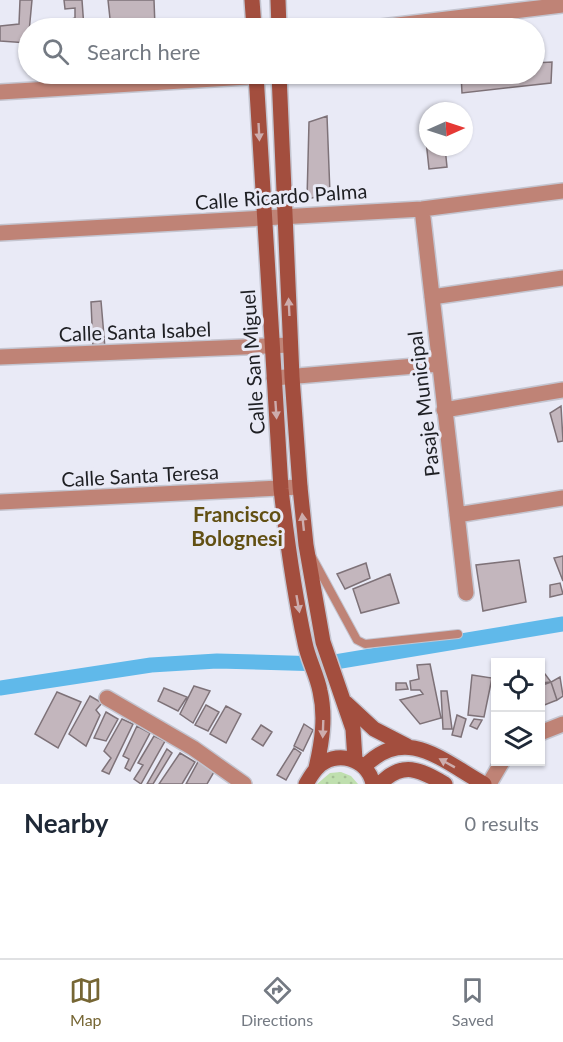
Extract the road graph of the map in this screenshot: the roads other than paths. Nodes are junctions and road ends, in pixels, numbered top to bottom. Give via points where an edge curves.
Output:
1 (252, 0) edge
2 (278, 0) edge
3 (563, 5) edge
4 (253, 18) edge
5 (279, 18) edge
6 (456, 18) edge
7 (114, 84) edge
8 (257, 84) edge
9 (279, 84) edge
10 (0, 92) edge
11 (563, 191) edge
12 (423, 209) junction
13 (285, 215) junction
14 (264, 219) junction
15 (0, 233) edge
16 (563, 279) edge
17 (432, 297) junction
18 (290, 345) junction
19 (272, 347) junction
20 (0, 357) edge
21 (439, 364) junction
22 (292, 377) junction
23 (274, 378) junction
24 (563, 390) edge
25 (444, 410) junction
26 (300, 487) junction
27 (281, 489) junction
28 (563, 498) edge
29 (0, 502) edge
30 (457, 515) junction
31 (306, 545) junction
32 (466, 593) dead end
33 (458, 634) dead end
34 (107, 698) dead end
35 (345, 702) junction
36 (563, 724) edge
37 (545, 731) edge
38 (407, 746) junction
39 (359, 763) junction
40 (500, 766) edge
41 (316, 768) junction
42 (244, 784) edge
43 (306, 784) edge
44 (374, 784) edge
45 (380, 784) edge
46 (445, 784) edge
47 (484, 784) edge
48 (489, 784) edge

1 - 4 street
2 - 5 street
3 - 6 street
7 - 10 street
8 -> 14 street, Calle San Miguel
9 - 13 street, Calle San Miguel
11 - 12 street, Calle Ricardo Palma
12 - 13 street, Calle Ricardo Palma
12 - 17 street, Pasaje Municipal
13 - 14 street, Calle Ricardo Palma
18 -> 13 street, Calle San Miguel
14 - 15 street, Calle Ricardo Palma
14 - 19 street, Calle San Miguel
16 - 17 street
17 - 21 street, Pasaje Municipal
18 - 19 street, Calle Santa Isabel
18 - 22 street, Calle San Miguel
19 - 20 street, Calle Santa Isabel
19 - 23 street, Calle San Miguel
21 - 22 street
21 - 25 street, Pasaje Municipal
22 - 23 street
22 - 26 street, Calle San Miguel
23 -> 27 street, Calle San Miguel
24 - 25 street
25 - 30 street, Pasaje Municipal
26 - 27 street, Calle Santa Teresa
31 -> 26 street, Calle San Miguel
27 - 29 street, Calle Santa Teresa
27 -> 41 street, Calle San Miguel via 287,548 306,646 320,690 323,741
28 - 30 street
30 - 32 street, Pasaje Municipal
31 - 33 lane via 357,640 365,644
31 - 35 street, Calle San Miguel via 324,642
34 - 42 street via 193,748
35 - 38 street via 374,729
35 - 39 street, Calle San Miguel
36 - 37 street
38 - 39 street via 391,747
47 -> 38 street via 423,749
39 - 41 street via 342,757
39 - 44 street
40 - 48 street
41 - 43 street, Calle San Miguel
45 - 46 street via 390,773 406,769 423,772

